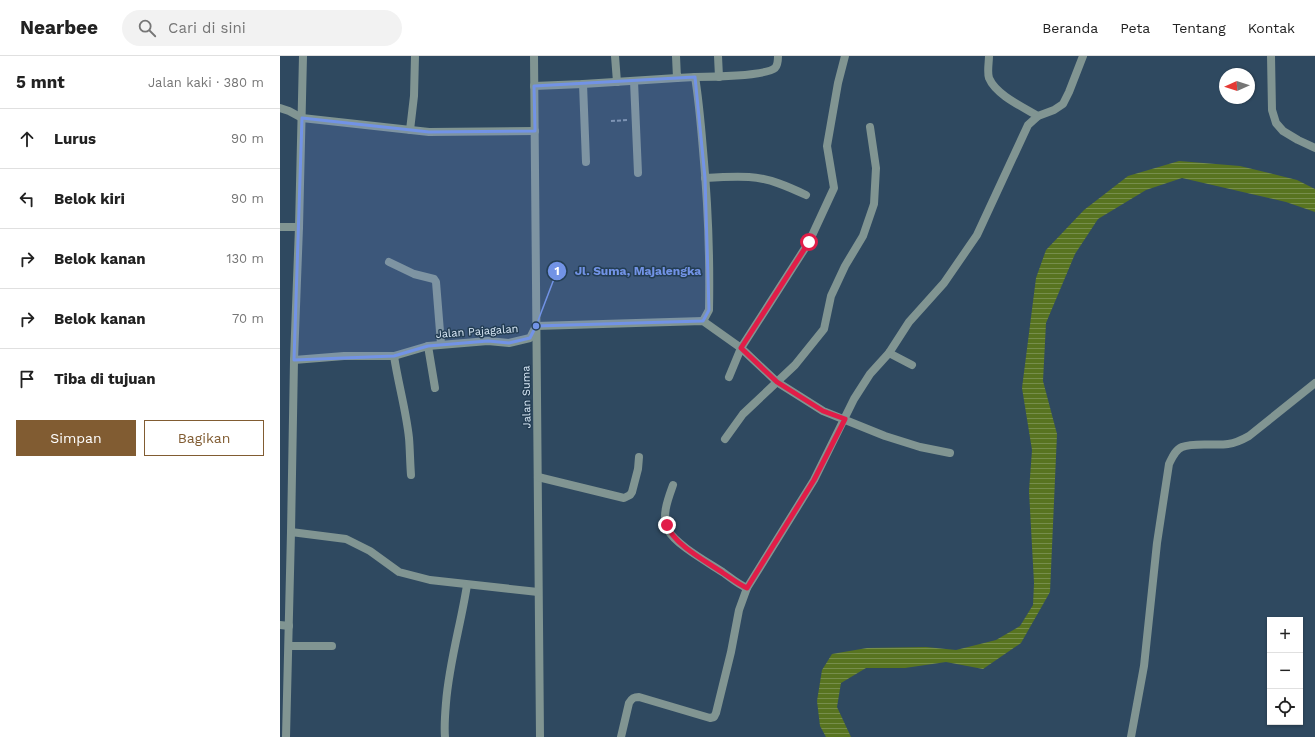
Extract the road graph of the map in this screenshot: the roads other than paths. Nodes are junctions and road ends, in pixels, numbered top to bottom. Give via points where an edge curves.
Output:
1 (303, 56) edge
2 (415, 56) edge
3 (534, 56) edge
4 (615, 56) edge
5 (676, 56) edge
6 (718, 56) edge
7 (778, 56) edge
8 (845, 56) edge
9 (989, 56) edge
10 (1083, 56) edge
11 (1271, 56) edge
12 (719, 76) junction
13 (694, 77) junction
14 (677, 78) junction
15 (634, 81) junction
16 (617, 82) junction
17 (583, 84) junction
18 (534, 86) junction
19 (280, 108) edge
20 (1038, 116) junction
21 (302, 118) junction
22 (870, 127) dead end
23 (410, 130) junction
24 (535, 131) junction
25 (1315, 148) edge
26 (586, 162) dead end
27 (638, 173) dead end
28 (705, 178) junction
29 (806, 195) dead end
30 (280, 226) edge
31 (299, 227) junction
32 (390, 262) dead end
33 (703, 321) junction
34 (536, 326) junction
35 (442, 344) junction
36 (428, 346) junction
37 (741, 348) junction
38 (889, 353) junction
39 (394, 356) junction
40 (294, 360) junction
41 (912, 365) dead end
42 (729, 377) dead end
43 (777, 382) junction
44 (1315, 382) edge
45 (435, 388) dead end
46 (845, 419) junction
47 (725, 439) dead end
48 (950, 453) dead end
49 (639, 457) dead end
50 (411, 475) dead end
51 (538, 477) junction
52 (673, 485) dead end
53 (291, 532) junction
54 (468, 585) junction
55 (747, 588) junction
56 (538, 592) junction
57 (280, 625) edge
58 (289, 626) junction
59 (288, 646) junction
60 (332, 646) dead end
61 (286, 737) edge
62 (445, 737) edge
63 (540, 737) edge
64 (621, 737) edge
65 (1131, 737) edge

1 - 21 street
2 - 23 street
3 - 18 street, Jalan Suma
4 - 16 street
5 - 14 street
6 - 12 street
7 - 12 street via 775,68 768,71
8 - 37 street via 827,146 834,188 809,242
9 - 20 street via 989,78 997,89 1011,101
10 - 20 street via 1063,104
11 - 25 street via 1272,110 1276,123 1283,131
12 - 13 street
13 - 14 street
13 - 28 street via 698,94
14 - 15 street
15 - 16 street
15 - 27 street
16 - 17 street
17 - 18 street
17 - 26 street
18 - 24 street, Jalan Suma
19 - 21 street
20 - 38 street via 1028,124 977,235 944,283 909,322
21 - 23 street
21 - 31 street
22 - 43 street via 876,168 874,204 863,236 831,296 824,329 795,365
23 - 24 street
24 - 34 street, Jalan Suma
28 - 29 street via 755,178 792,188
28 - 33 street via 709,310
30 - 31 street
31 - 40 street
32 - 35 street via 436,282
33 - 34 street
33 - 37 street
34 - 35 street, Jalan Pajagalan via 530,338 509,343 488,341
34 - 51 street, Jalan Suma
35 - 36 street, Jalan Pajagalan
36 - 39 street, Jalan Pajagalan
36 - 45 street
37 - 42 street
37 - 43 street
38 - 41 street
38 - 46 street via 870,374
39 - 40 street, Jalan Pajagalan
39 - 50 street via 409,438
40 - 53 street
43 - 46 street via 823,411
43 - 47 street via 743,414
44 - 65 street via 1249,436 1228,444 1181,447 1168,464 1144,666
46 - 48 street via 885,436
46 - 55 street via 814,480
49 - 51 street via 632,492 624,498
51 - 56 street, Jalan Suma
52 - 55 street via 666,506 668,530 700,558
53 - 54 street via 346,539 370,551 399,572 430,580
53 - 58 street
54 - 56 street
54 - 62 street via 452,655
55 - 64 street via 739,610 714,717 634,697 629,703
56 - 63 street, Jalan Suma
57 - 58 street
58 - 59 street
59 - 60 street
59 - 61 street

